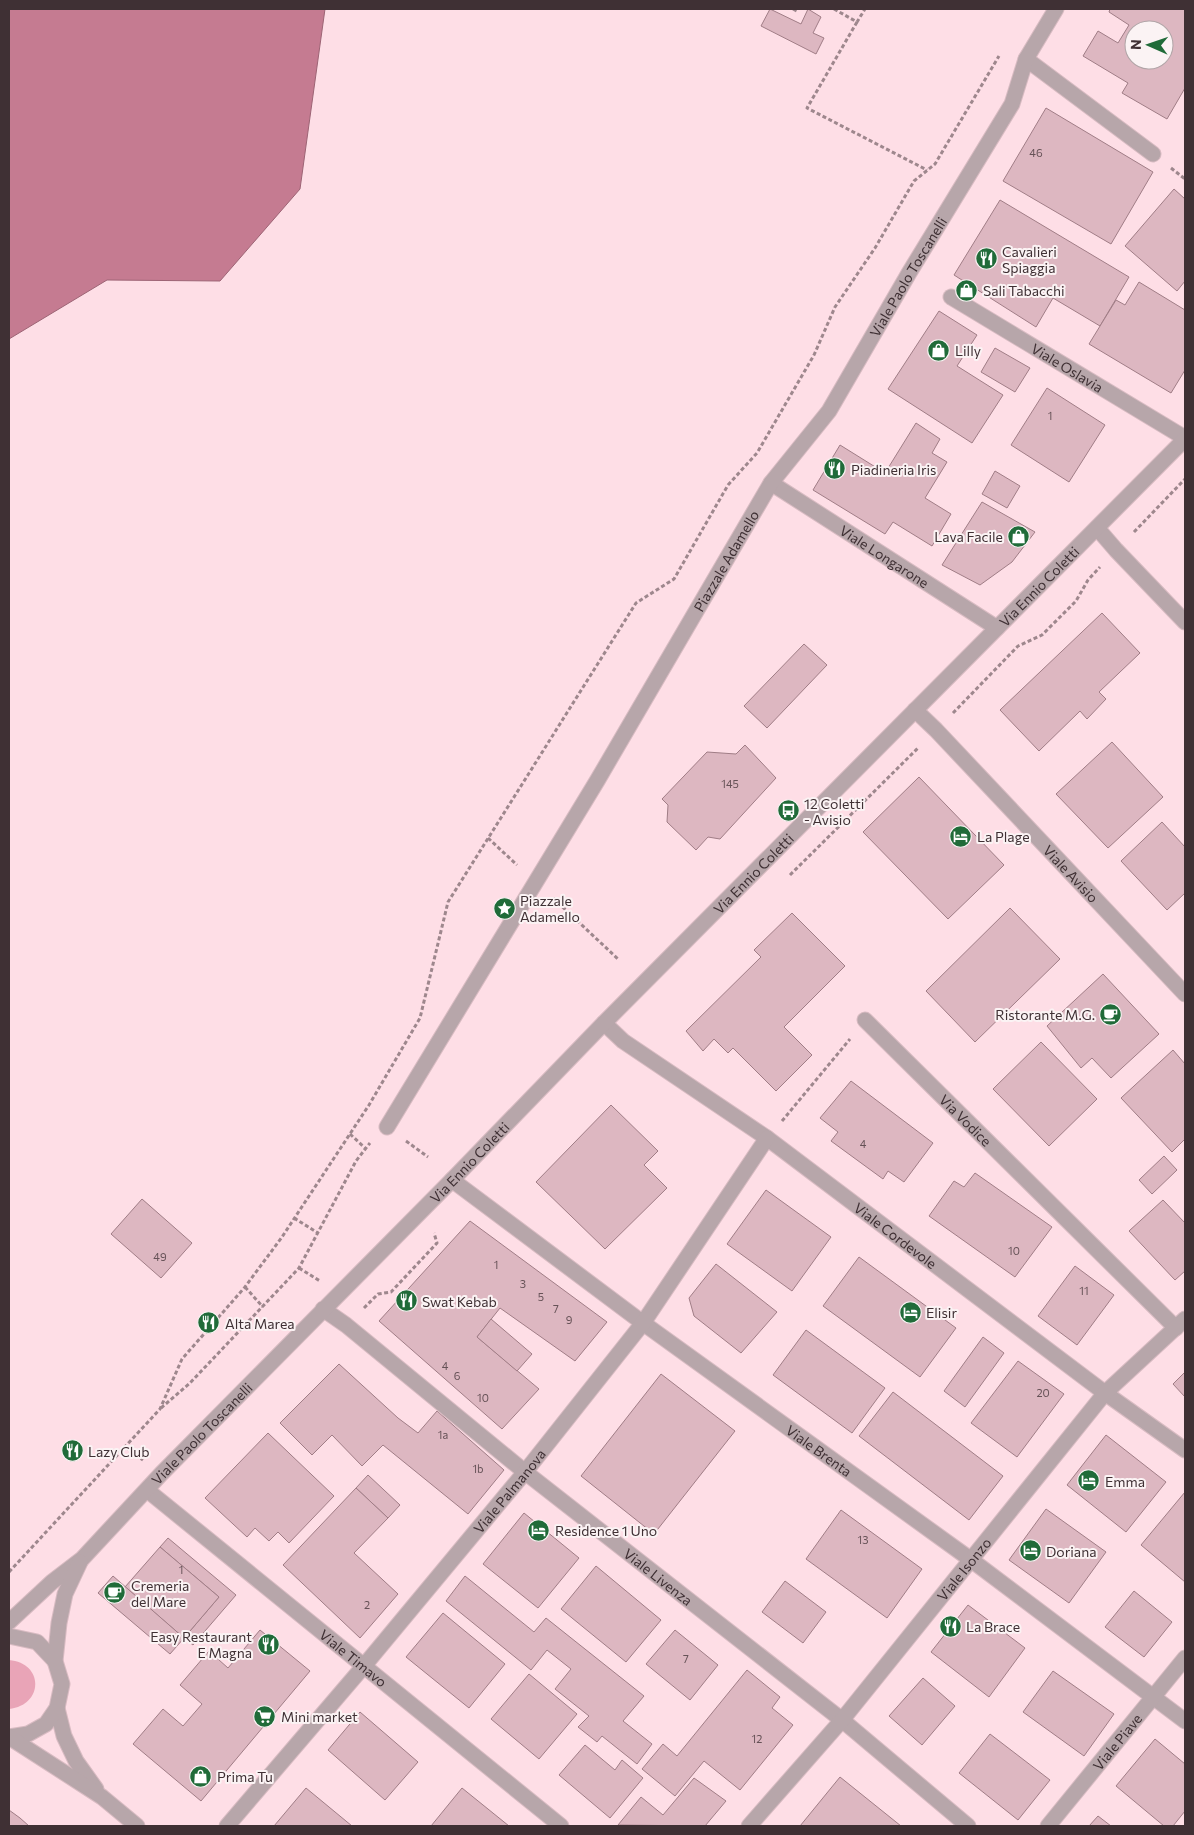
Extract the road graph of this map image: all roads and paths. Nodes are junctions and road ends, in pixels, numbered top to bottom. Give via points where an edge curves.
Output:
1 (793, 9) edge
2 (798, 9) edge
3 (834, 9) edge
4 (866, 9) edge
5 (1056, 9) edge
6 (857, 22) junction
7 (1000, 55) dead end
8 (1026, 60) junction
9 (1153, 154) dead end
10 (928, 170) junction
11 (951, 297) dead end
12 (1185, 439) edge
13 (1185, 479) edge
14 (771, 484) junction
15 (1097, 528) junction
16 (1116, 550) junction
17 (1185, 622) edge
18 (998, 628) junction
19 (1018, 646) dead end
20 (915, 710) junction
21 (1185, 994) edge
22 (865, 1020) joint
23 (604, 1023) junction
24 (387, 1128) joint
25 (350, 1134) junction
26 (768, 1138) junction
27 (365, 1148) junction
28 (452, 1180) junction
29 (294, 1218) junction
30 (433, 1230) dead end
31 (318, 1233) junction
32 (245, 1287) junction
33 (378, 1294) dead end
34 (263, 1307) junction
35 (323, 1309) junction
36 (643, 1323) junction
37 (1181, 1324) edge
38 (1105, 1394) junction
39 (160, 1409) junction
40 (1185, 1450) edge
41 (525, 1472) junction
42 (147, 1490) junction
43 (970, 1558) junction
44 (82, 1559) junction
45 (9, 1572) edge
46 (9, 1622) edge
47 (9, 1636) edge
48 (1185, 1658) edge
49 (55, 1661) junction
50 (364, 1666) junction
51 (1154, 1697) junction
52 (58, 1708) junction
53 (842, 1720) junction
54 (1185, 1721) edge
55 (9, 1737) edge
56 (102, 1797) junction
57 (137, 1826) edge
58 (227, 1826) edge
59 (560, 1826) edge
60 (749, 1826) edge
61 (968, 1826) edge
62 (1048, 1826) edge

1 - 2 path
3 - 6 path
4 - 6 path
5 - 8 street, Viale Paolo Toscanelli
6 - 10 path via 807,108
7 - 10 path via 935,164
8 - 9 street
8 - 14 street, Viale Paolo Toscanelli via 1012,104 829,411
10 - 25 path via 914,180 875,248 835,307 814,355 757,453 728,485 674,578 636,603 448,902 420,1018
11 - 12 street, Viale Oslavia
12 - 15 street, Via Ennio Coletti
13 - 16 path
14 - 18 street, Viale Longarone
14 - 24 street, Piazzale Adamello via 597,781
15 - 16 street
15 - 18 street, Via Ennio Coletti
16 - 17 street
16 - 19 path via 1088,580 1076,601 1042,635
18 - 20 street, Via Ennio Coletti
20 - 21 street, Viale Avisio
20 - 23 street, Via Ennio Coletti
22 - 26 path
22 - 37 street, Via Vodice
23 - 26 street, Viale Cordevole via 623,1041
23 - 28 street, Via Ennio Coletti
24 - 27 path
25 - 27 path
25 - 29 path
26 - 36 street, Viale Palmanova
26 - 38 street, Viale Cordevole
27 - 31 path
28 - 35 street, Via Ennio Coletti
28 - 36 street, Viale Brenta
29 - 31 path
29 - 32 path
30 - 33 path via 437,1243 391,1292
31 - 34 path via 299,1268
32 - 34 path
32 - 39 path via 182,1359
34 - 39 path via 190,1383
35 - 41 street, Viale Livenza
35 - 42 street, Viale Paolo Toscanelli
36 - 41 street, Viale Palmanova
36 - 43 street, Viale Brenta
37 - 38 street, Viale Isonzo
38 - 40 street, Viale Cordevole
38 - 43 street, Viale Isonzo
39 - 45 path
41 - 50 street, Viale Palmanova
41 - 53 street, Viale Livenza
42 - 44 street, Viale Paolo Toscanelli
42 - 50 street, Viale Timavo
43 - 51 street, Viale Brenta
43 - 53 street, Viale Isonzo
44 - 46 street, Viale Paolo Toscanelli
44 - 49 street, Viale Paolo Toscanelli via 65,1594
47 - 49 street, Viale Paolo Toscanelli via 37,1642
48 - 51 street, Viale Piave
49 - 52 street, Viale Paolo Toscanelli via 62,1684
50 - 58 street, Viale Palmanova
50 - 59 street, Viale Timavo
51 - 54 street, Viale Brenta
51 - 62 street, Viale Piave
52 - 55 street via 46,1724 28,1734
52 - 56 street via 64,1736
53 - 60 street, Viale Isonzo
53 - 61 street, Viale Livenza
55 - 56 street
56 - 57 street

